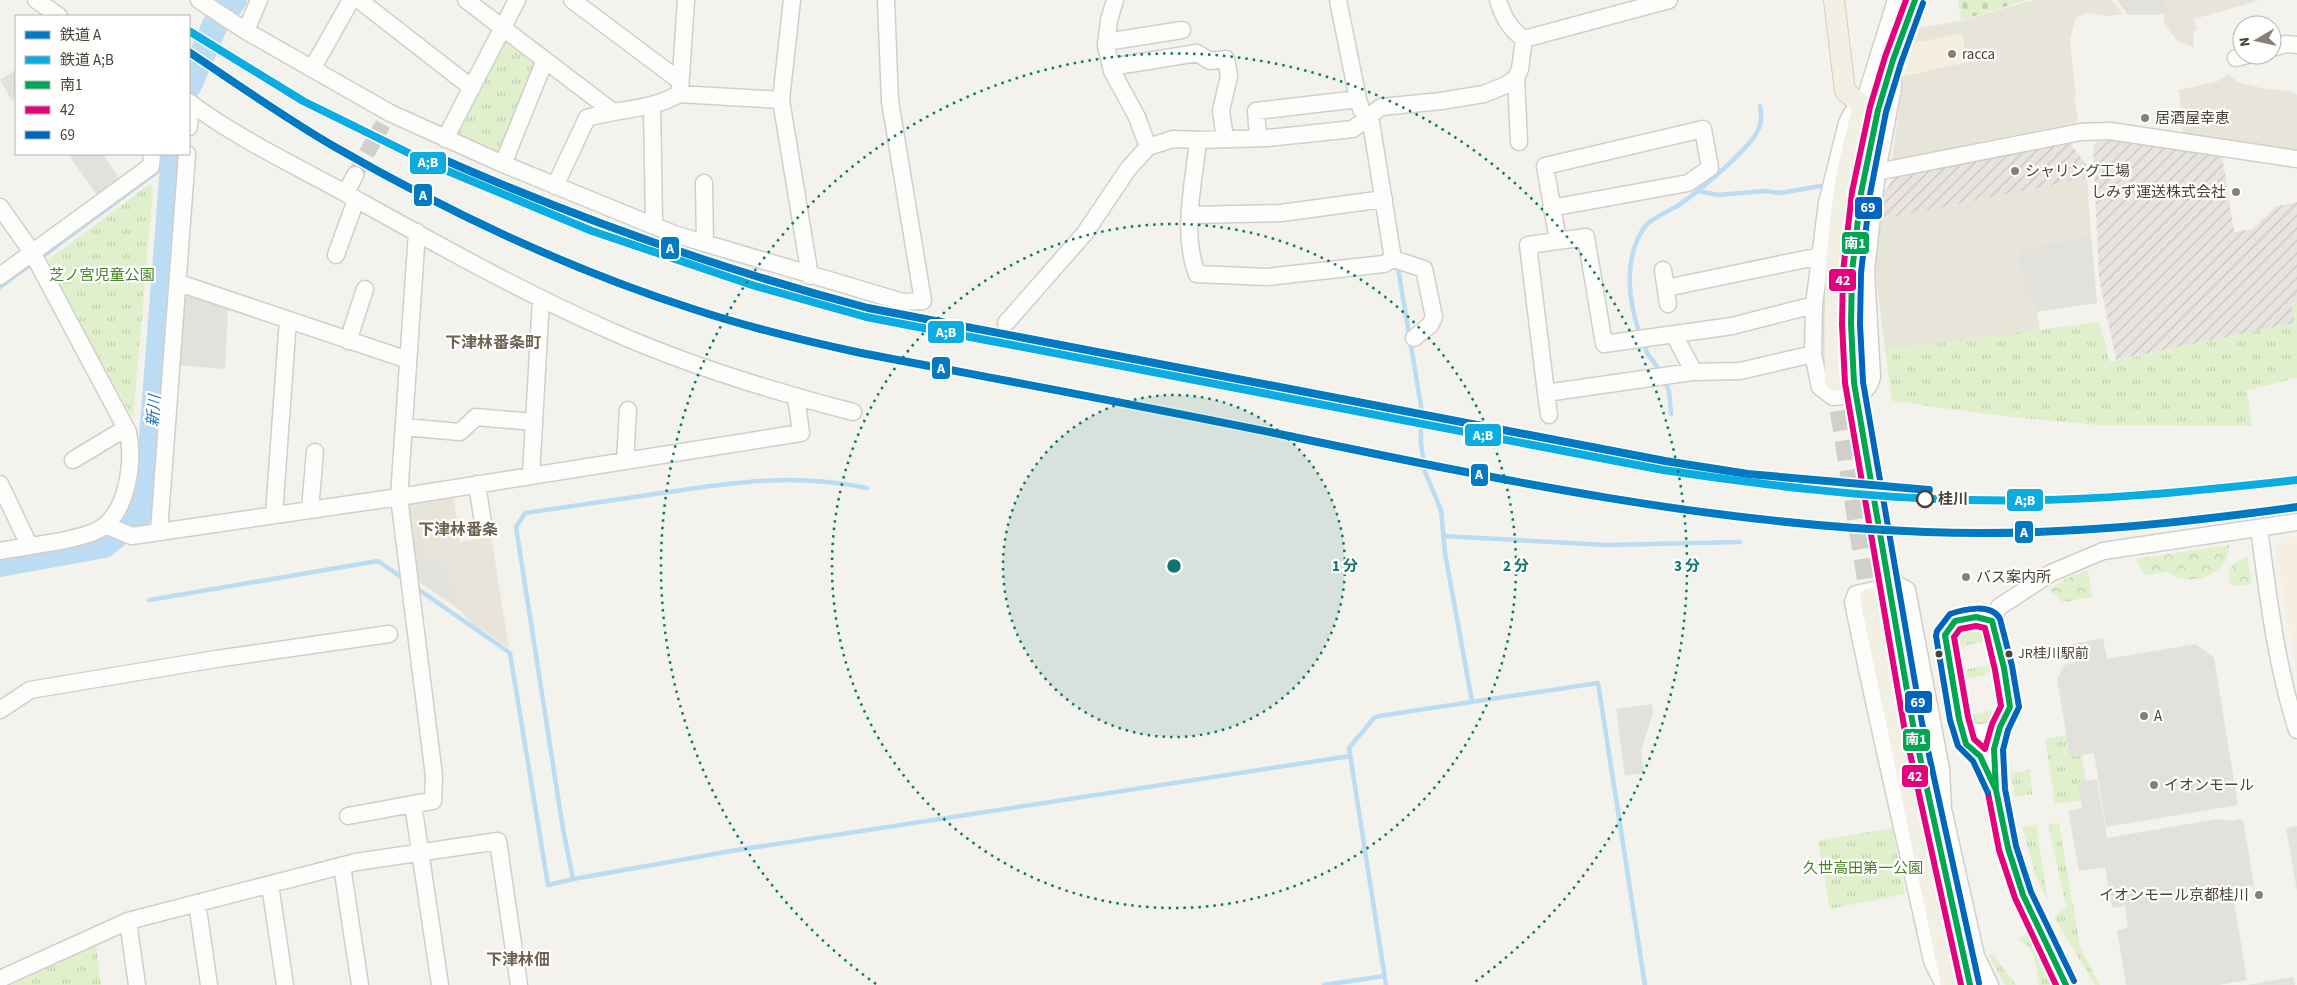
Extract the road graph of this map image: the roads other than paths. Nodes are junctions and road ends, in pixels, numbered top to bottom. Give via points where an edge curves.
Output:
1 (36, 0) edge
2 (259, 0) edge
3 (351, 0) edge
4 (359, 0) edge
5 (466, 0) edge
6 (517, 0) edge
7 (572, 0) edge
8 (792, 0) edge
9 (886, 0) edge
10 (1115, 0) edge
11 (1338, 0) edge
12 (1498, 0) edge
13 (1670, 0) edge
14 (1834, 0) edge
15 (1896, 0) edge
16 (1915, 0) edge
17 (207, 2) edge
18 (683, 2) edge
19 (58, 15) edge
20 (503, 28) junction
21 (1182, 30) dead end
22 (246, 31) junction
23 (1524, 39) junction
24 (1106, 42) junction
25 (2282, 45) edge
26 (2297, 45) edge
27 (545, 60) junction
28 (1893, 60) junction
29 (1111, 67) junction
30 (312, 69) junction
31 (1516, 78) junction
32 (472, 88) junction
33 (680, 88) junction
34 (1358, 99) junction
35 (781, 100) junction
36 (190, 102) edge
37 (652, 105) junction
38 (1871, 108) junction
39 (612, 111) junction
40 (1367, 117) junction
41 (1258, 137) junction
42 (445, 139) junction
43 (1224, 139) junction
44 (1198, 140) junction
45 (1519, 142) dead end
46 (1148, 147) junction
47 (152, 155) edge
48 (187, 155) edge
49 (2297, 159) edge
50 (503, 164) junction
51 (1877, 172) junction
52 (355, 175) tunnel mouth
53 (704, 183) dead end
54 (555, 186) junction
55 (351, 196) junction
56 (1384, 199) junction
57 (0, 207) edge
58 (1552, 208) junction
59 (1190, 215) junction
60 (654, 224) junction
61 (417, 232) junction
62 (1558, 240) junction
63 (705, 243) junction
64 (32, 252) junction
65 (336, 255) dead end
66 (1820, 256) junction
67 (1393, 259) junction
68 (1663, 270) dead end
69 (0, 276) edge
70 (810, 276) junction
71 (179, 283) junction
72 (365, 290) dead end
73 (541, 298) junction
74 (1814, 305) junction
75 (288, 320) junction
76 (1006, 323) dead end
77 (1674, 335) junction
78 (1414, 338) dead end
79 (348, 341) junction
80 (1813, 354) junction
81 (408, 360) junction
82 (1694, 372) junction
83 (1844, 382) tunnel mouth
84 (1546, 393) junction
85 (796, 397) junction
86 (628, 410) dead end
87 (853, 412) dead end
88 (1549, 415) dead end
89 (534, 422) junction
90 (404, 427) junction
91 (126, 428) junction
92 (315, 452) dead end
93 (73, 460) dead end
94 (625, 461) junction
95 (531, 476) junction
96 (0, 484) edge
97 (477, 484) junction
98 (399, 497) junction
99 (310, 509) junction
100 (274, 514) junction
101 (2297, 522) edge
102 (483, 523) dead end
103 (105, 525) junction
104 (2259, 528) junction
105 (159, 531) junction
106 (29, 545) junction
107 (1, 551) edge
108 (1891, 594) tunnel mouth
109 (1870, 598) tunnel mouth
110 (1992, 621) junction
111 (389, 634) dead end
112 (0, 710) edge
113 (2000, 727) junction
114 (1962, 728) junction
115 (2297, 730) edge
116 (1996, 790) junction
117 (413, 804) junction
118 (348, 816) dead end
119 (421, 853) junction
120 (342, 866) junction
121 (270, 884) junction
122 (197, 903) junction
123 (128, 922) junction
124 (0, 979) edge
125 (137, 985) edge
126 (209, 985) edge
127 (285, 985) edge
128 (360, 985) edge
129 (440, 985) edge
130 (519, 985) edge
131 (1944, 985) edge
132 (1951, 985) edge
133 (1970, 985) edge
134 (1990, 985) edge
135 (2066, 985) edge

1 - 19 street
2 - 22 street
3 - 30 street
4 - 32 street
5 - 20 street
6 - 20 street
7 - 33 street
8 - 35 street
9 - 70 street via 890,102 923,301 903,302
10 - 24 street
11 - 34 street
12 - 23 street via 1510,26
13 - 23 street
14 - 38 main road via 1845,91
15 - 38 street
16 - 28 street
17 - 22 street
18 - 33 street
20 - 27 street
20 - 32 street
21 - 24 street
22 - 30 street
23 - 31 street
24 - 29 street
25 - 26 street
27 - 39 street
27 - 50 street
28 - 38 street
28 - 51 street via 1893,88
29 - 43 street via 1197,53 1210,61 1226,59 1229,76 1221,111
29 - 46 street via 1137,117
30 - 42 street via 386,118
31 - 40 street via 1484,94 1381,107
31 - 45 street
32 - 42 street
33 - 35 street
33 - 37 street via 668,100
34 - 40 street
34 - 41 street via 1256,111
35 - 70 street
36 - 55 street via 268,152
37 - 39 street
37 - 60 street
38 - 66 street via 1852,113 1847,123 1828,203
38 - 83 main road via 1844,190 1835,262 1833,322
39 - 54 street via 587,118
40 - 41 street via 1353,129
40 - 56 street via 1371,122
41 - 43 street
42 - 50 street
43 - 44 street
44 - 46 street via 1173,139
44 - 59 street
46 - 76 street via 1128,169 1085,233
47 - 64 street via 151,166
48 - 71 street
49 - 51 street via 2120,132 2080,132
50 - 54 street
51 - 80 street via 1866,270 1870,385 1862,394 1833,398 1820,386
52 - 55 street
53 - 63 street
54 - 60 street
55 - 61 street
55 - 65 street
56 - 59 street via 1281,213
56 - 67 street
57 - 64 street
58 - 58 street via 1545,166 1703,129 1710,168 1688,183
58 - 62 street
59 - 67 street via 1193,265 1197,274 1267,277 1384,264
60 - 63 street
61 - 73 street
61 - 81 street
62 - 77 street via 1586,237 1604,344
62 - 84 street via 1528,245
63 - 70 street
64 - 69 street
64 - 91 street
66 - 68 street via 1667,296
66 - 74 street
67 - 78 street via 1424,269 1434,317 1430,325
71 - 75 street
71 - 105 street
72 - 79 street
73 - 85 street via 680,358
73 - 89 street
74 - 77 street via 1732,326
74 - 80 street
75 - 79 street
75 - 100 street
77 - 82 street
79 - 81 street
80 - 82 street via 1740,371
81 - 90 street
82 - 84 street
84 - 88 street
85 - 87 street
85 - 94 street via 801,432
86 - 94 street
89 - 90 street via 476,417 460,432
89 - 95 street
90 - 98 street
91 - 93 street
91 - 103 street via 131,446 128,481 116,510
92 - 99 street
94 - 95 street
95 - 97 street
96 - 106 street
97 - 98 street
97 - 102 street
98 - 99 street
98 - 117 street via 434,776 433,801
99 - 100 street
100 - 105 street
101 - 104 street
103 - 105 street via 132,536
103 - 106 street via 69,539
104 - 110 street via 2095,554 2051,573 2006,601
104 - 115 street via 2273,625
106 - 107 street
108 - 133 main road via 1913,726
109 - 132 main road
110 - 113 street via 2010,707
110 - 114 street via 1976,617 1955,621 1945,635
111 - 112 street via 30,690
113 - 114 street via 1981,733
113 - 116 street via 1994,750
114 - 116 street via 1966,744 1980,756
116 - 135 street via 2008,848 2023,895
117 - 118 street
117 - 119 street
119 - 120 street
119 - 129 street
119 - 130 street via 498,841
120 - 121 street
120 - 128 street
121 - 122 street
121 - 127 street
122 - 123 street
122 - 126 street
123 - 124 street
123 - 125 street
131 - 134 street via 1932,961 1853,602 1856,594 1898,586 1907,590 1941,769 1943,810 1976,956

